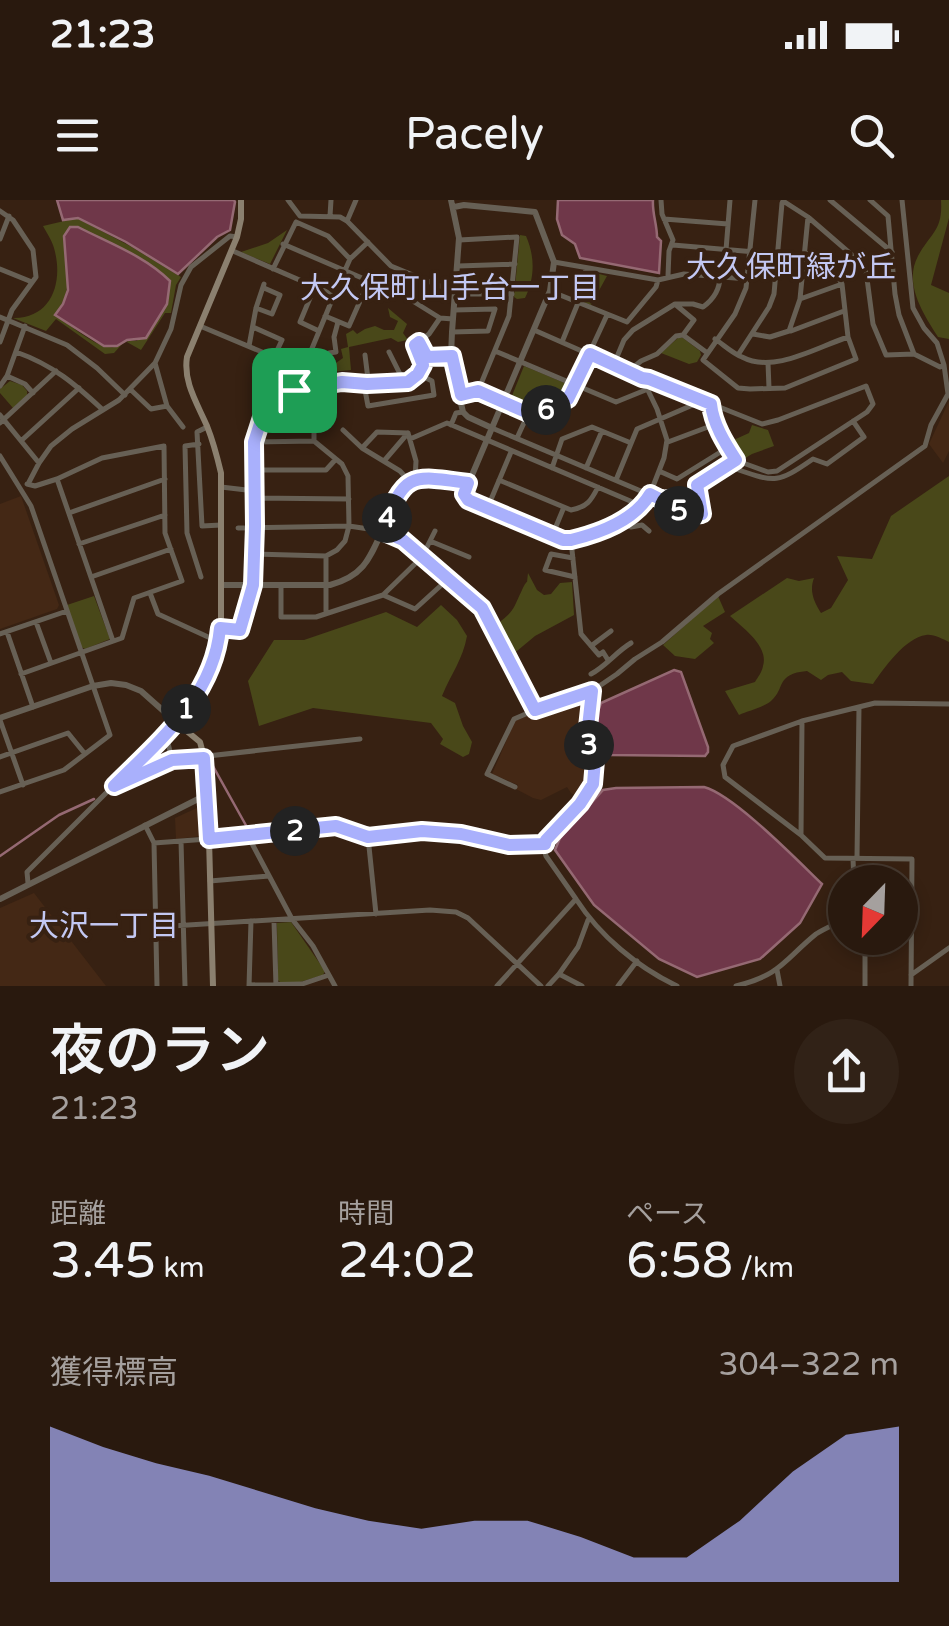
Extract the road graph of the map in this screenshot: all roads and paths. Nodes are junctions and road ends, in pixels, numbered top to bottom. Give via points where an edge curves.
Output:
1 (241, 200) edge
2 (331, 200) edge
3 (356, 200) edge
4 (494, 200) edge
5 (661, 200) edge
6 (730, 200) edge
7 (754, 200) edge
8 (830, 200) edge
9 (870, 200) edge
10 (902, 200) edge
11 (290, 201) edge
12 (783, 201) edge
13 (452, 203) edge
14 (500, 208) junction
15 (0, 211) edge
16 (9, 216) junction
17 (330, 216) junction
18 (808, 218) junction
19 (298, 219) junction
20 (664, 219) junction
21 (348, 220) junction
22 (728, 224) junction
23 (238, 237) junction
24 (0, 239) edge
25 (459, 240) junction
26 (368, 242) junction
27 (283, 244) junction
28 (673, 245) junction
29 (726, 250) junction
30 (232, 251) junction
31 (750, 252) junction
32 (805, 252) junction
33 (892, 252) junction
34 (778, 254) junction
35 (350, 258) junction
36 (554, 262) junction
37 (515, 264) junction
38 (457, 266) junction
39 (273, 268) junction
40 (587, 268) junction
41 (0, 269) edge
42 (344, 270) junction
43 (408, 273) junction
44 (668, 276) junction
45 (720, 276) junction
46 (748, 279) junction
47 (658, 280) junction
48 (32, 282) junction
49 (842, 284) junction
50 (314, 286) junction
51 (550, 290) junction
52 (455, 293) junction
53 (512, 294) junction
54 (334, 295) junction
55 (800, 299) junction
56 (576, 302) junction
57 (675, 304) junction
58 (256, 308) junction
59 (454, 310) junction
60 (844, 311) junction
61 (606, 314) junction
62 (325, 316) junction
63 (4, 318) edge
64 (440, 318) junction
65 (453, 319) junction
66 (338, 322) junction
67 (25, 326) junction
68 (200, 326) junction
69 (253, 327) junction
70 (534, 330) junction
71 (319, 331) junction
72 (452, 332) junction
73 (789, 332) junction
74 (753, 334) junction
75 (683, 335) junction
76 (848, 337) junction
77 (716, 339) junction
78 (0, 342) edge
79 (419, 342) junction
80 (562, 342) junction
81 (249, 346) junction
82 (495, 350) junction
83 (16, 352) junction
84 (389, 352) dead end
85 (706, 352) junction
86 (329, 353) dead end
87 (266, 354) junction
88 (590, 354) junction
89 (914, 354) junction
90 (738, 355) junction
91 (365, 356) dead end
92 (452, 356) junction
93 (156, 362) junction
94 (521, 362) junction
95 (614, 364) junction
96 (768, 364) junction
97 (944, 365) junction
98 (56, 371) junction
99 (633, 372) junction
100 (418, 374) junction
101 (7, 376) junction
102 (642, 378) junction
103 (404, 382) junction
104 (367, 384) junction
105 (576, 385) junction
106 (0, 386) edge
107 (79, 388) junction
108 (769, 388) junction
109 (648, 389) junction
110 (294, 390) junction
111 (478, 391) junction
112 (128, 392) junction
113 (33, 393) junction
114 (461, 395) junction
115 (702, 401) junction
116 (503, 403) junction
117 (711, 404) junction
118 (266, 405) junction
119 (166, 406) junction
120 (103, 410) junction
121 (463, 412) junction
122 (528, 414) junction
123 (2, 419) edge
124 (661, 419) junction
125 (853, 421) junction
126 (716, 424) junction
127 (451, 425) junction
128 (183, 427) dead end
129 (207, 427) junction
130 (492, 428) junction
131 (343, 430) dead end
132 (602, 431) junction
133 (408, 436) junction
134 (517, 438) junction
135 (22, 440) junction
136 (487, 440) junction
137 (314, 441) junction
138 (254, 442) junction
139 (667, 443) junction
140 (199, 444) junction
141 (631, 444) junction
142 (362, 448) junction
143 (728, 448) junction
144 (511, 451) junction
145 (556, 455) junction
146 (0, 456) edge
147 (336, 459) junction
148 (384, 460) junction
149 (736, 460) junction
150 (39, 463) junction
151 (552, 468) junction
152 (586, 468) junction
153 (254, 470) junction
154 (659, 472) junction
155 (57, 478) junction
156 (707, 478) junction
157 (166, 479) junction
158 (499, 480) junction
159 (616, 480) junction
160 (412, 481) junction
161 (468, 483) junction
162 (697, 485) junction
163 (598, 487) junction
164 (26, 488) junction
165 (221, 488) junction
166 (255, 494) junction
167 (464, 494) joint
168 (650, 494) junction
169 (677, 498) junction
170 (349, 499) junction
171 (642, 506) junction
172 (564, 507) junction
173 (487, 509) junction
174 (69, 513) junction
175 (165, 515) junction
176 (624, 520) junction
177 (221, 526) junction
178 (255, 526) junction
179 (349, 526) junction
180 (238, 528) dead end
181 (650, 530) dead end
182 (382, 531) junction
183 (435, 531) dead end
184 (552, 536) junction
185 (571, 540) junction
186 (430, 541) junction
187 (80, 544) junction
188 (171, 549) junction
189 (254, 554) junction
190 (326, 556) junction
191 (469, 556) dead end
192 (422, 558) junction
193 (573, 558) junction
194 (201, 576) dead end
195 (91, 577) junction
196 (575, 578) junction
197 (448, 580) junction
198 (222, 585) junction
199 (253, 585) junction
200 (281, 585) junction
201 (326, 585) junction
202 (150, 593) junction
203 (383, 595) junction
204 (482, 608) joint
205 (67, 611) junction
206 (326, 613) junction
207 (36, 622) junction
208 (220, 628) junction
209 (611, 631) dead end
210 (3, 633) edge
211 (113, 641) junction
212 (219, 642) junction
213 (631, 643) dead end
214 (591, 646) junction
215 (80, 652) junction
216 (608, 660) junction
217 (51, 663) junction
218 (21, 674) junction
219 (590, 674) dead end
220 (93, 686) junction
221 (592, 691) junction
222 (949, 704) edge
223 (32, 707) junction
224 (859, 707) junction
225 (535, 710) junction
226 (0, 719) edge
227 (802, 721) junction
228 (177, 723) junction
229 (163, 738) junction
230 (360, 739) dead end
231 (12, 752) junction
232 (85, 754) junction
233 (0, 757) edge
234 (204, 758) junction
235 (172, 760) junction
236 (22, 784) junction
237 (114, 786) junction
238 (515, 786) dead end
239 (0, 792) edge
240 (208, 794) junction
241 (145, 825) junction
242 (801, 835) junction
243 (248, 836) junction
244 (368, 837) junction
245 (209, 839) junction
246 (181, 841) junction
247 (154, 843) junction
248 (545, 844) junction
249 (855, 859) junction
250 (855, 865) edge
251 (269, 876) junction
252 (210, 881) junction
253 (28, 883) junction
254 (0, 899) edge
255 (576, 900) junction
256 (376, 914) junction
257 (292, 918) junction
258 (588, 918) junction
259 (274, 920) junction
260 (251, 922) junction
261 (211, 923) junction
262 (182, 925) junction
263 (156, 927) junction
264 (828, 928) edge
265 (949, 948) edge
266 (865, 955) edge
267 (637, 962) junction
268 (518, 964) junction
269 (777, 970) junction
270 (559, 974) junction
271 (329, 975) junction
272 (911, 975) junction
273 (302, 985) edge
274 (157, 986) edge
275 (185, 986) edge
276 (213, 986) edge
277 (248, 986) edge
278 (276, 986) edge
279 (335, 986) edge
280 (497, 986) edge
281 (544, 986) edge
282 (582, 986) edge
283 (618, 986) edge
284 (677, 986) edge
285 (736, 986) edge
286 (780, 986) edge
287 (866, 986) edge
288 (910, 986) edge

1 - 23 main road
2 - 17 street
3 - 21 street
4 - 14 street
5 - 20 street
6 - 22 street
7 - 31 street
8 - 33 street
9 - 33 street via 888,216
10 - 97 street via 913,308
11 - 19 street
12 - 18 street
12 - 34 street
13 - 14 street
13 - 25 street
14 - 36 street via 534,212
15 - 16 street
16 - 24 street
16 - 48 street via 33,250
17 - 19 street
17 - 21 street
18 - 32 street
18 - 89 street via 866,271 873,324 886,355
19 - 27 street
19 - 35 street
20 - 22 street
20 - 28 street
21 - 26 street
22 - 29 street
23 - 30 main road
23 - 93 street via 230,236 192,267
25 - 37 street via 517,237
25 - 38 street
26 - 35 street
26 - 43 street
27 - 39 street
27 - 42 street
28 - 29 street
28 - 44 street
29 - 31 street
30 - 39 street
30 - 68 main road
31 - 34 street
31 - 46 street
32 - 49 street
32 - 55 street
33 - 89 street via 898,315
34 - 74 street via 770,307
35 - 42 street
36 - 40 street
36 - 51 street
37 - 38 street
37 - 53 street
38 - 52 street
39 - 50 street
40 - 47 street
40 - 56 street
41 - 48 street
42 - 54 street
42 - 66 street via 369,281 349,326
43 - 52 street
43 - 64 street via 403,295
44 - 45 street
44 - 47 street
45 - 46 street
45 - 57 street via 718,292 703,307
46 - 77 street
47 - 61 street via 628,322
48 - 63 street
49 - 55 street
49 - 60 street
50 - 54 street
50 - 71 street via 300,322
51 - 56 street
51 - 70 street
52 - 53 street
52 - 59 street
53 - 82 street
54 - 62 street
55 - 73 street
56 - 61 street
56 - 80 street
57 - 75 street via 694,320
57 - 95 street via 628,334
58 - 58 street via 264,286 280,295 272,314
58 - 69 street
59 - 65 street
59 - 72 street via 496,309 488,331
60 - 73 street
60 - 76 street
61 - 88 street
62 - 66 street
62 - 71 street
63 - 67 street
63 - 78 street
64 - 65 street
64 - 79 street
65 - 72 street
66 - 86 street via 336,352
67 - 83 street
67 - 112 street via 67,345
68 - 81 street
68 - 129 main road via 185,369
69 - 81 street
69 - 87 street via 282,340 274,357
70 - 80 street
70 - 94 street
71 - 110 street via 306,363 295,364
72 - 92 street
73 - 74 street
74 - 90 street
75 - 85 street
75 - 99 street
76 - 96 street
76 - 108 street via 856,358 785,388
77 - 85 street
77 - 90 street
79 - 92 street via 427,357
79 - 100 street
80 - 88 street
81 - 87 street
82 - 94 street
82 - 111 street
83 - 98 street
83 - 101 street
84 - 103 street
85 - 108 street via 703,360 738,388
87 - 118 street
88 - 95 street
88 - 105 street
89 - 97 street
90 - 96 street
91 - 104 street
92 - 114 street
93 - 112 street
93 - 119 street
94 - 105 street
94 - 116 street
95 - 99 street
96 - 108 street
97 - 221 street via 948,394 924,446
98 - 107 street
98 - 113 street
99 - 102 street
100 - 103 street
100 - 104 street via 432,382 434,395 368,406
101 - 106 street
101 - 113 street
102 - 109 street
102 - 115 street
103 - 104 street
104 - 110 street
105 - 109 street via 616,402
105 - 122 street via 563,403
107 - 120 street
107 - 135 street
109 - 124 street
110 - 118 street
111 - 114 street
111 - 116 street
112 - 119 street via 150,409
112 - 120 street
113 - 123 street
114 - 121 street
115 - 117 street
115 - 124 street
116 - 122 street
116 - 130 street
117 - 125 street via 762,424 866,386 873,404
117 - 126 street
118 - 137 street via 276,412 314,413
118 - 138 street
119 - 128 street
120 - 150 street via 72,428
121 - 127 street
121 - 130 street
122 - 134 street
123 - 135 street
124 - 139 street
124 - 141 street via 637,429
125 - 149 street via 778,471
125 - 156 street via 864,437 827,464 812,459 785,478 736,469
126 - 139 street
126 - 143 street
127 - 133 street
127 - 136 street
129 - 140 street via 197,432
129 - 165 main road
130 - 134 street
130 - 136 street
131 - 142 street
132 - 141 street
132 - 145 street via 562,439
132 - 152 street
133 - 142 street via 377,432
133 - 148 street
133 - 160 street via 416,461
134 - 145 street
135 - 150 street
136 - 144 street
136 - 161 street
137 - 138 street
137 - 147 street
138 - 153 street
139 - 154 street
140 - 177 street via 202,526
140 - 194 street via 185,446 187,533
141 - 159 street
142 - 148 street
143 - 149 street
143 - 154 street via 678,479
144 - 151 street
144 - 158 street
145 - 151 street
145 - 152 street
146 - 164 street
147 - 153 street via 326,470
147 - 170 street via 348,476
148 - 160 street
149 - 156 street
150 - 164 street
151 - 163 street
152 - 159 street
153 - 166 street
154 - 168 street
155 - 157 street via 102,458 164,446
155 - 164 street
155 - 174 street
156 - 162 street
157 - 174 street
157 - 175 street
158 - 172 street
158 - 173 street
159 - 168 street
160 - 161 street
160 - 182 street via 398,494
161 - 167 street
162 - 169 street
162 - 169 street via 702,514 680,516
163 - 171 street
163 - 172 street via 582,508
164 - 205 street
165 - 166 street
165 - 177 main road
166 - 170 street
166 - 178 street
167 - 173 street
168 - 169 street
168 - 171 street
170 - 179 street
171 - 176 street
172 - 184 street
173 - 184 street
174 - 187 street
175 - 187 street
175 - 188 street
176 - 181 street
176 - 185 street
177 - 198 main road
178 - 179 street
178 - 180 street
178 - 189 street
179 - 182 street
179 - 190 street via 345,541
182 - 192 street
182 - 201 street via 361,570
183 - 186 street
184 - 185 street
185 - 193 street
186 - 191 street
186 - 192 street
187 - 195 street
188 - 195 street
188 - 202 street via 182,581
189 - 190 street
189 - 199 street
190 - 201 street
192 - 197 street
192 - 203 street
193 - 196 street
193 - 196 street via 551,554 545,570
195 - 211 street
196 - 214 street via 582,634
197 - 203 street via 415,608
197 - 204 street
198 - 199 street
198 - 208 main road
199 - 200 street
199 - 208 street via 240,630
200 - 201 street
200 - 206 street via 281,617
201 - 206 street
202 - 211 street via 134,598 122,638
202 - 212 street via 158,614
203 - 206 street
204 - 225 street
205 - 207 street
205 - 215 street
207 - 210 street
207 - 217 street
208 - 212 main road
209 - 214 street
210 - 218 street
211 - 215 street
212 - 228 main road
213 - 216 street
214 - 216 street
215 - 217 street
215 - 220 street
216 - 219 street
217 - 218 street
218 - 223 street
220 - 223 street
220 - 228 street via 142,691
220 - 232 street via 110,735
221 - 225 street
221 - 248 street via 587,736 593,784
222 - 224 street
223 - 226 street
224 - 227 street
224 - 249 street
225 - 238 street via 514,720 488,774
226 - 231 street
227 - 242 street
227 - 242 street via 733,746 723,764 725,777
228 - 229 street
228 - 234 main road via 200,742
229 - 235 street
229 - 237 street
230 - 234 street
231 - 232 street via 68,733
231 - 233 street
231 - 236 street
232 - 236 street via 64,770
234 - 235 street
234 - 240 main road
235 - 237 street
236 - 239 street
237 - 253 street via 27,872
240 - 241 street
240 - 245 main road
241 - 247 street
241 - 253 street
242 - 249 street via 825,858
243 - 244 street via 336,826
243 - 245 street
243 - 251 street
244 - 248 street via 422,831
244 - 256 street
245 - 246 street
245 - 252 main road
246 - 247 street
246 - 262 street
247 - 263 street
248 - 255 street
249 - 250 street
249 - 272 street via 912,860
251 - 252 street
251 - 257 street
252 - 261 main road
253 - 254 street
255 - 258 street
255 - 268 street
256 - 257 street
256 - 268 street via 456,912
257 - 259 street
257 - 271 street
258 - 267 street
258 - 270 street
259 - 260 street
259 - 278 street
260 - 261 street
260 - 277 street
261 - 262 street
261 - 276 main road
262 - 263 street
262 - 275 street
263 - 274 street
264 - 269 street
265 - 272 street
266 - 287 street
267 - 283 street
267 - 284 street
268 - 280 street
268 - 281 street
269 - 285 street
269 - 286 street
270 - 281 street
270 - 282 street
271 - 273 street
271 - 279 street
272 - 288 street
273 - 278 street
277 - 278 street

